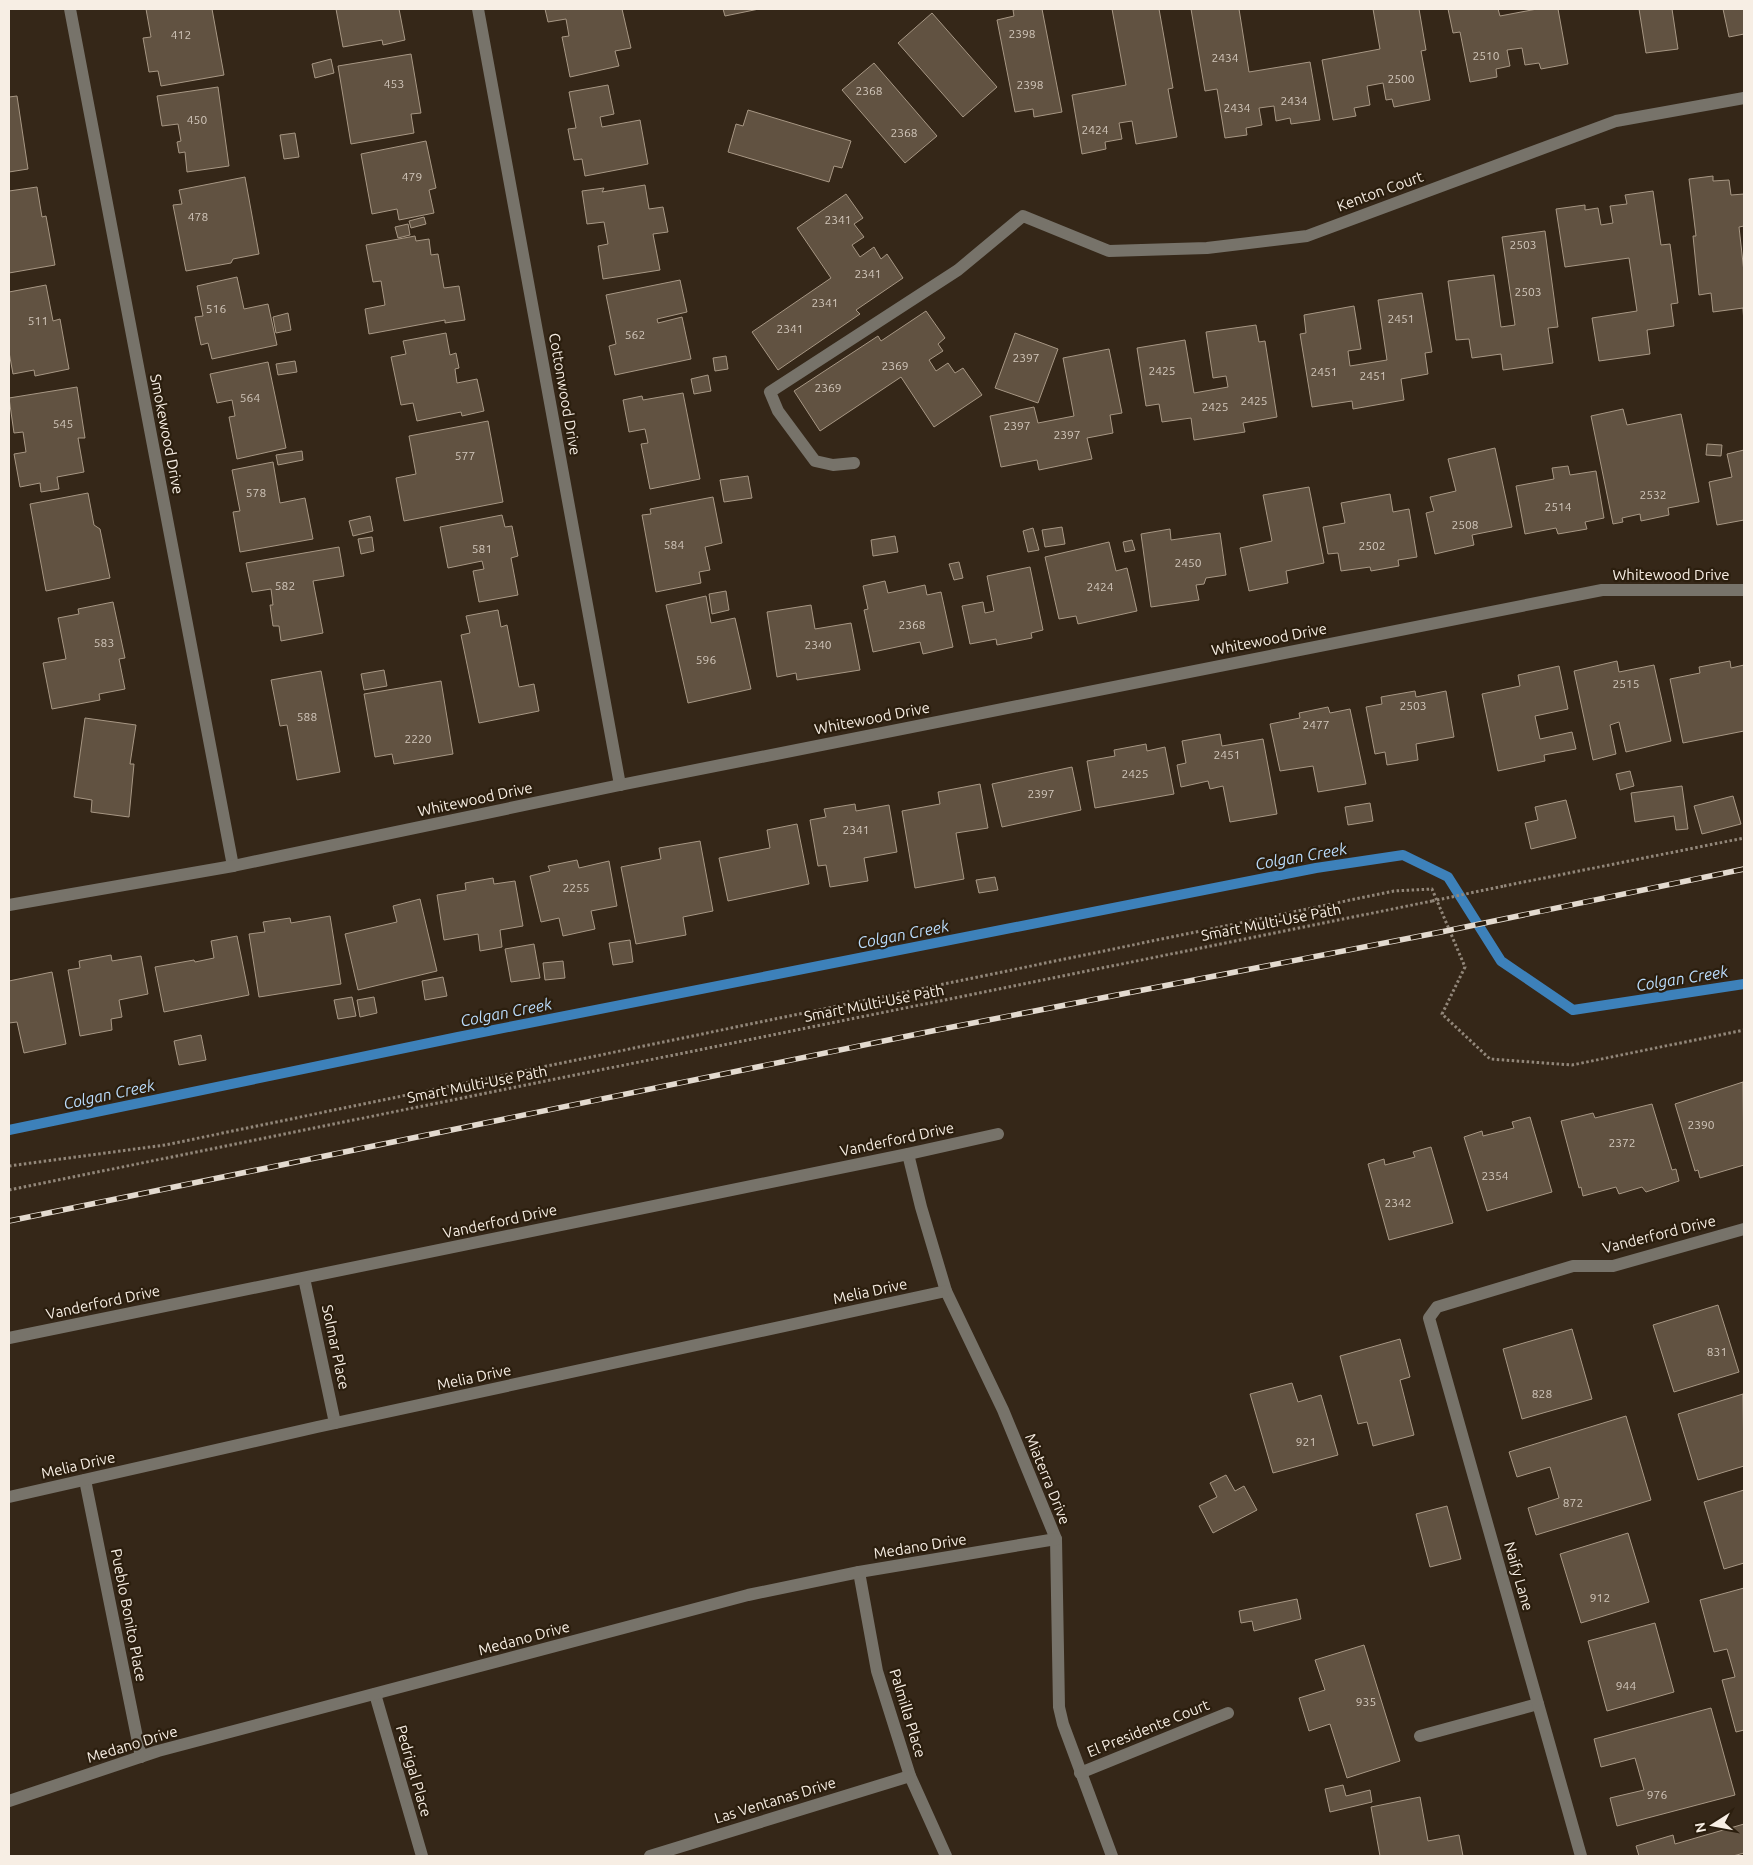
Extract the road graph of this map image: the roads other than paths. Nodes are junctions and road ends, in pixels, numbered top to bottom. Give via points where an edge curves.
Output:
1 (70, 9) edge
2 (478, 9) edge
3 (1744, 98) edge
4 (854, 463) dead end
5 (1744, 590) edge
6 (620, 785) junction
7 (232, 866) junction
8 (9, 905) edge
9 (998, 1134) dead end
10 (908, 1154) junction
11 (1744, 1229) edge
12 (304, 1278) junction
13 (946, 1291) junction
14 (1437, 1307) joint
15 (9, 1338) edge
16 (335, 1423) junction
17 (85, 1480) junction
18 (9, 1497) edge
19 (1056, 1539) junction
20 (859, 1572) junction
21 (375, 1694) junction
22 (1538, 1704) junction
23 (1228, 1713) dead end
24 (1420, 1736) dead end
25 (141, 1757) junction
26 (1080, 1773) junction
27 (910, 1776) junction
28 (9, 1801) edge
29 (422, 1856) edge
30 (650, 1856) edge
31 (946, 1856) edge
32 (1112, 1856) edge
33 (1581, 1856) edge

1 - 7 street, Smokewood Drive
2 - 6 street, Cottonwood Drive
3 - 4 street, Kenton Court via 1616,121 1307,236 1207,248 1109,251 1023,216 958,270 770,392 778,411 816,462 833,465
5 - 6 street, Whitewood Drive via 1602,590
6 - 7 street, Whitewood Drive
7 - 8 street, Whitewood Drive
9 - 10 street, Vanderford Drive
10 - 12 street, Vanderford Drive
10 - 13 street, Miaterra Drive
11 - 14 street, Vanderford Drive via 1613,1266 1573,1266
12 - 15 street, Vanderford Drive
12 - 16 street, Solmar Place
13 - 16 street, Melia Drive
13 - 19 street, Miaterra Drive via 1003,1410
14 - 22 street, Naify Lane via 1429,1318
16 - 17 street, Melia Drive
17 - 18 street, Melia Drive
17 - 25 street, Pueblo Bonito Place
19 - 20 street, Medano Drive
19 - 26 street, Miaterra Drive via 1059,1707
20 - 21 street, Medano Drive via 748,1595
20 - 27 street, Palmilla Place via 877,1671
21 - 25 street, Medano Drive
21 - 29 street, Pedrigal Place
22 - 24 street
22 - 33 street, Naify Lane
23 - 26 street, El Presidente Court
25 - 28 street, Medano Drive
26 - 32 street, Miaterra Drive
27 - 30 street, Las Ventanas Drive
27 - 31 street, Palmilla Place

